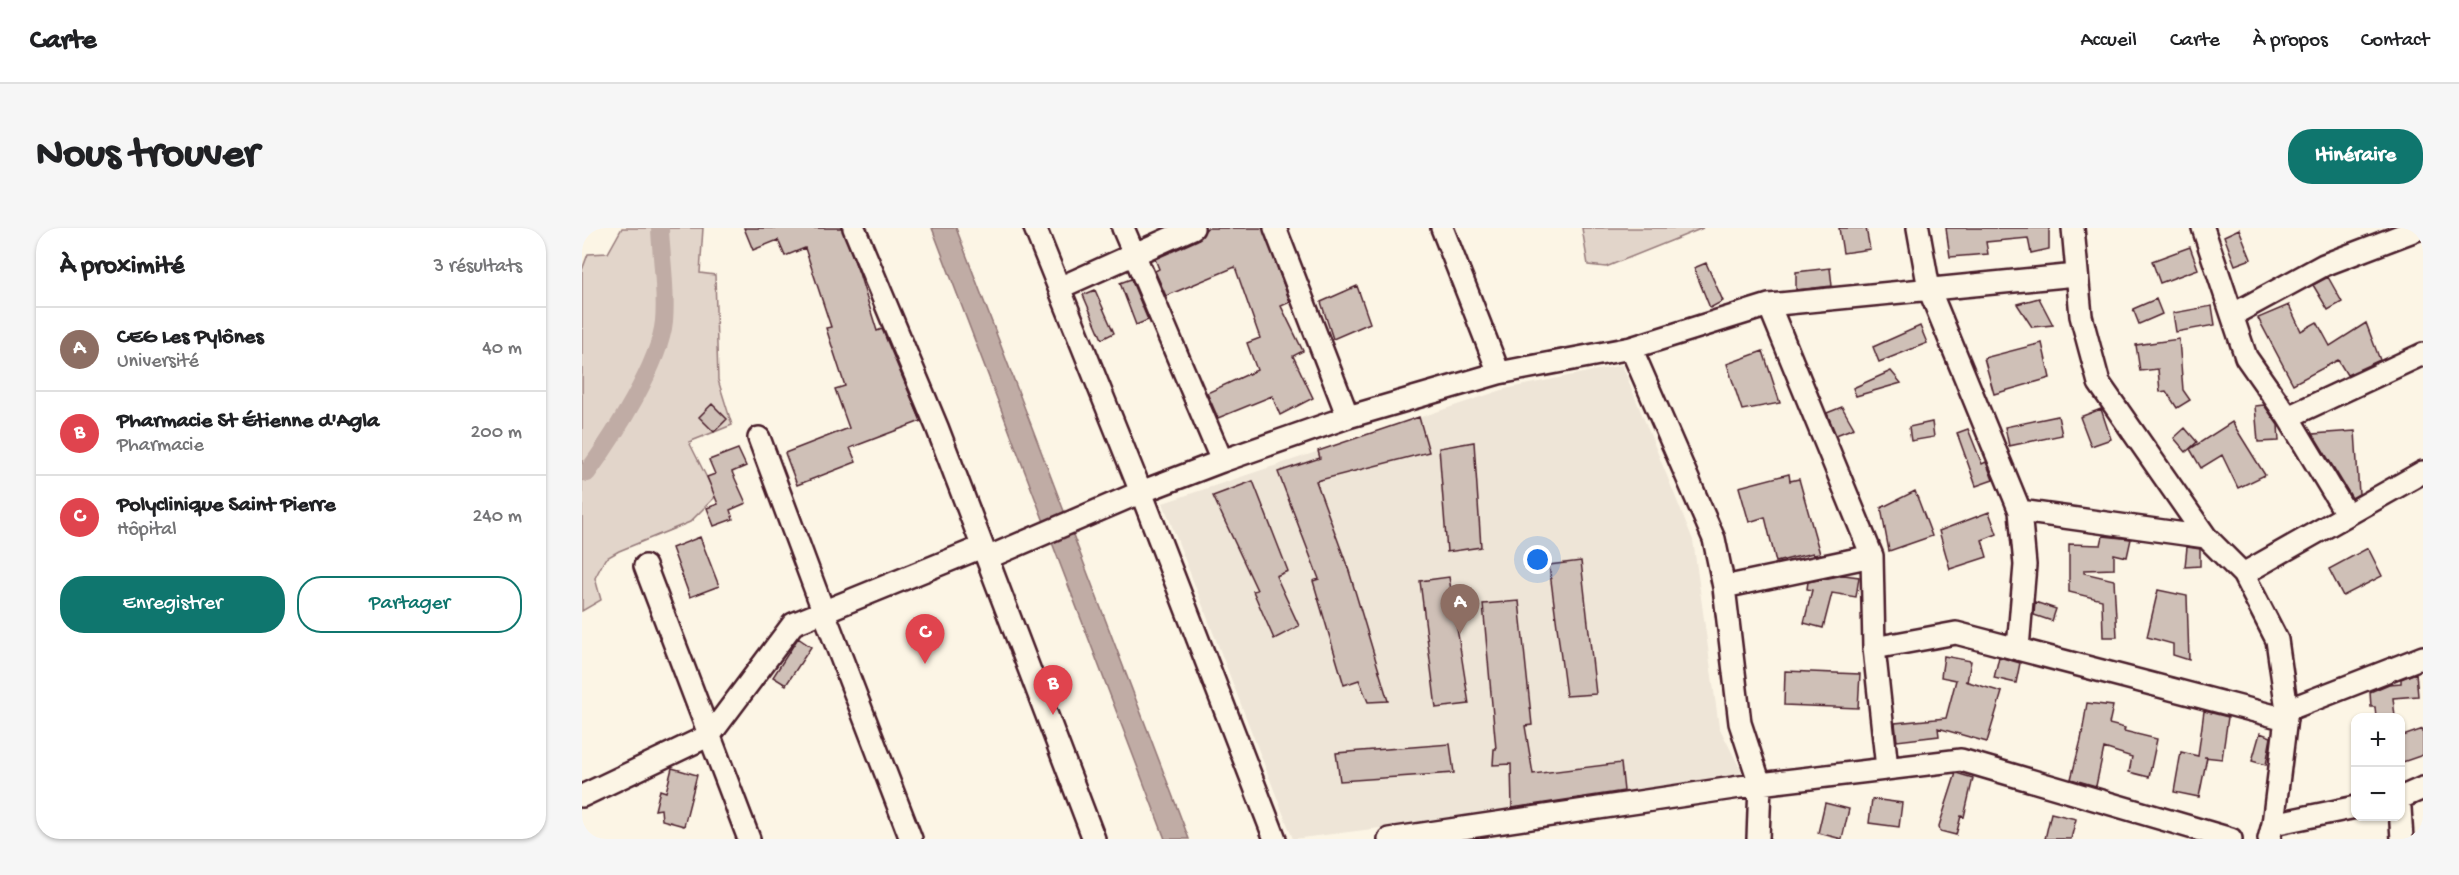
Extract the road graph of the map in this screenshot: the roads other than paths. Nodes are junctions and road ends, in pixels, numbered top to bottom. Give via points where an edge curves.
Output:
1 (854, 228) edge
2 (1035, 228) edge
3 (1123, 228) edge
4 (1192, 228) edge
5 (1275, 228) edge
6 (1442, 228) edge
7 (1918, 228) edge
8 (2073, 228) edge
9 (2203, 228) edge
10 (2421, 228) edge
11 (1132, 254) junction
12 (2076, 275) junction
13 (1059, 288) junction
14 (1929, 289) junction
15 (1769, 305) junction
16 (2232, 315) junction
17 (1631, 348) junction
18 (2423, 354) edge
19 (1500, 373) junction
20 (1348, 417) junction
21 (2288, 417) junction
22 (759, 438) dead end
23 (1222, 461) junction
24 (2423, 472) edge
25 (1141, 492) junction
26 (2020, 511) junction
27 (2347, 516) junction
28 (2206, 537) junction
29 (984, 552) junction
30 (1872, 556) junction
31 (645, 566) dead end
32 (2243, 574) junction
33 (1724, 587) junction
34 (823, 610) junction
35 (1874, 648) junction
36 (2018, 648) junction
37 (2423, 657) edge
38 (2287, 715) junction
39 (710, 735) junction
40 (1887, 768) junction
41 (1760, 784) junction
42 (2423, 788) edge
43 (582, 796) edge
44 (2405, 796) edge
45 (2351, 808) edge
46 (2401, 821) edge
47 (2270, 832) edge
48 (1467, 833) edge
49 (749, 839) edge
50 (911, 839) edge
51 (1094, 839) edge
52 (1275, 839) edge
53 (1389, 839) edge
54 (1758, 839) edge
55 (2231, 839) edge
56 (2402, 839) edge

1 - 29 street
2 - 13 street
3 - 11 street
4 - 11 street
5 - 20 street
6 - 19 street
7 - 14 street
8 - 12 street
9 - 16 street
10 - 16 street via 2340,258
11 - 13 street
11 - 23 street
12 - 14 street
12 - 28 street via 2081,316 2099,383
13 - 25 street
14 - 15 street
14 - 26 street
15 - 17 street
15 - 30 street
16 - 21 street via 2246,357
17 - 19 street
17 - 33 street via 1714,539
18 - 21 street
19 - 20 street
20 - 23 street
21 - 27 street
22 - 34 street
23 - 25 street
24 - 27 street
25 - 29 street via 1048,531
25 - 52 street
26 - 28 street
26 - 36 street via 2025,565
27 - 32 street
28 - 32 street
29 - 34 street
29 - 51 street
30 - 33 street
30 - 35 street
31 - 39 street
32 - 38 street via 2277,640
33 - 41 street via 1740,723
34 - 39 street via 793,624
34 - 50 street
35 - 36 street via 1956,633
35 - 40 street
36 - 38 street
37 - 38 street
38 - 47 street
39 - 43 street
39 - 49 street
40 - 41 street
40 - 55 street via 1961,760
41 - 48 street
41 - 54 street
42 - 44 street
45 - 47 street
46 - 56 street
48 - 53 street

